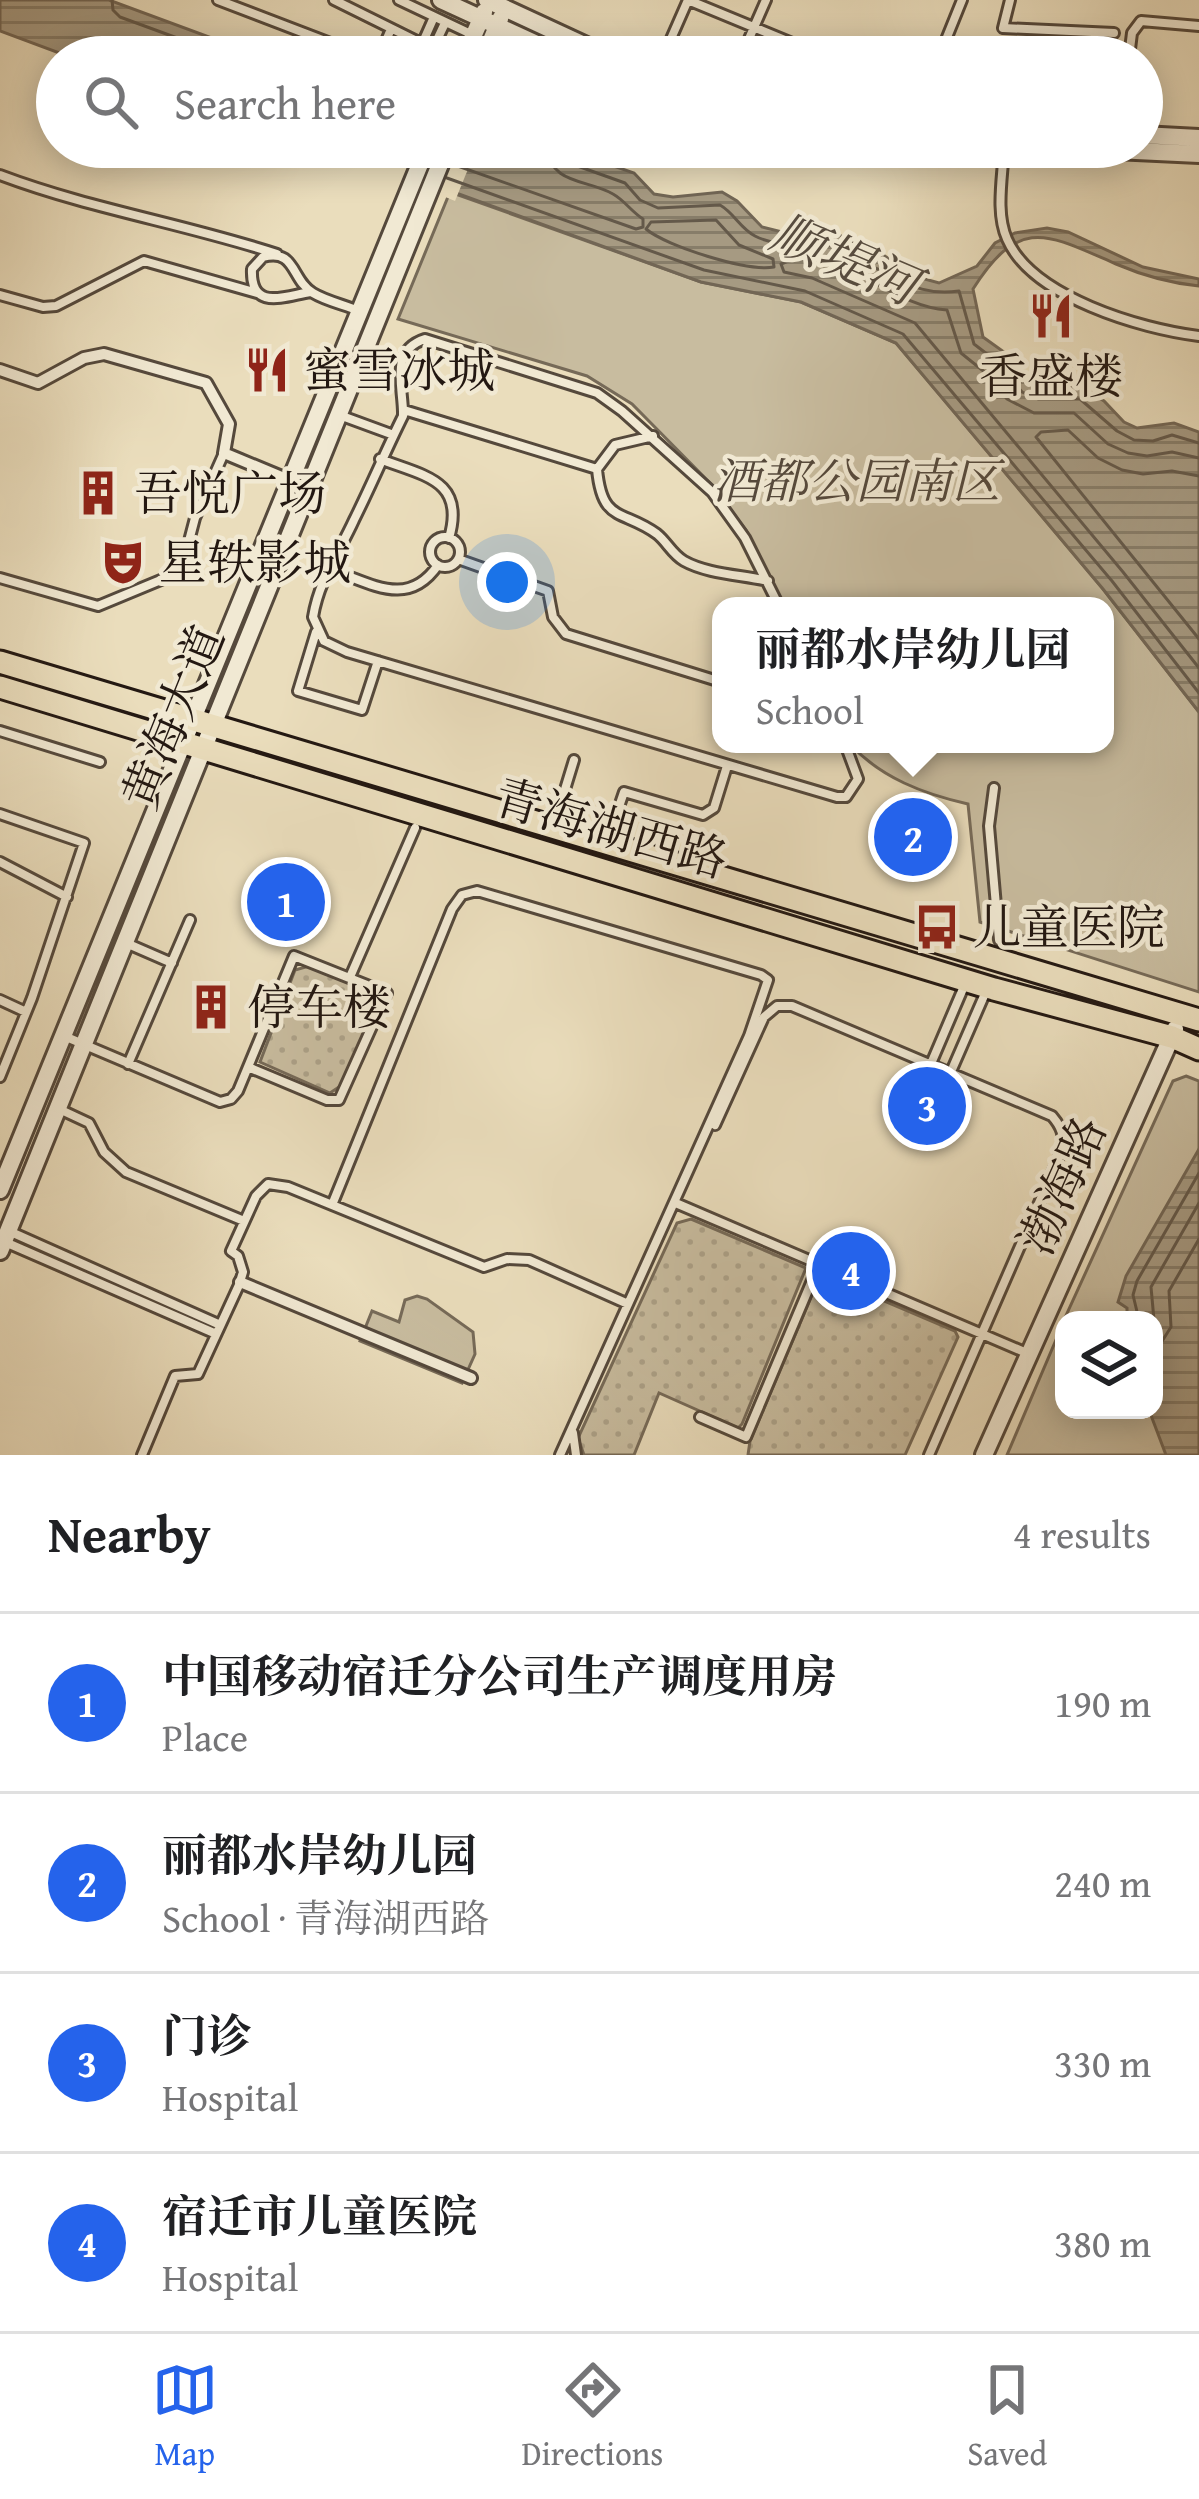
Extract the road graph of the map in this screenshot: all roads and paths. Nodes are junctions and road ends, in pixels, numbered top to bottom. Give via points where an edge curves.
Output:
1 (218, 0) edge
2 (334, 0) edge
3 (399, 0) edge
4 (688, 0) edge
5 (766, 0) edge
6 (962, 0) edge
7 (1010, 0) edge
8 (495, 2) edge
9 (438, 9) edge
10 (445, 22) junction
11 (1199, 26) edge
12 (755, 27) junction
13 (391, 29) junction
14 (1114, 33) dead end
15 (312, 36) edge
16 (388, 36) edge
17 (405, 36) edge
18 (439, 36) edge
19 (485, 36) edge
20 (566, 36) edge
21 (672, 36) edge
22 (751, 36) edge
23 (776, 36) edge
24 (947, 36) edge
25 (1132, 36) edge
26 (1163, 136) edge
27 (1199, 138) edge
28 (1163, 152) edge
29 (1199, 154) edge
30 (418, 168) edge
31 (439, 168) edge
32 (1003, 168) edge
33 (0, 175) edge
34 (277, 254) junction
35 (257, 292) junction
36 (310, 292) junction
37 (0, 295) edge
38 (359, 311) junction
39 (1199, 336) edge
40 (0, 370) edge
41 (404, 410) junction
42 (339, 414) junction
43 (391, 434) junction
44 (652, 436) junction
45 (224, 453) junction
46 (380, 459) junction
47 (597, 469) junction
48 (289, 480) junction
49 (449, 538) junction
50 (458, 559) junction
51 (438, 565) junction
52 (328, 569) junction
53 (0, 578) edge
54 (768, 581) junction
55 (775, 597) edge
56 (316, 631) junction
57 (378, 661) junction
58 (0, 662) edge
59 (712, 679) edge
60 (0, 687) edge
61 (105, 694) junction
62 (98, 718) junction
63 (201, 723) junction
64 (0, 731) edge
65 (191, 747) junction
66 (284, 748) junction
67 (848, 753) edge
68 (574, 760) dead end
69 (100, 762) dead end
70 (728, 766) junction
71 (278, 773) junction
72 (994, 788) dead end
73 (0, 814) edge
74 (554, 827) junction
75 (415, 828) dead end
76 (607, 843) junction
77 (0, 862) edge
78 (67, 897) junction
79 (190, 920) dead end
80 (999, 940) dead end
81 (124, 943) junction
82 (172, 963) junction
83 (350, 977) junction
84 (977, 984) junction
85 (0, 1000) edge
86 (26, 1012) junction
87 (1190, 1016) edge
88 (63, 1036) junction
89 (1172, 1037) junction
90 (83, 1045) junction
91 (1199, 1049) edge
92 (128, 1064) junction
93 (930, 1066) junction
94 (248, 1067) junction
95 (950, 1075) junction
96 (0, 1077) edge
97 (57, 1109) junction
98 (0, 1190) edge
99 (678, 1204) junction
100 (332, 1205) junction
101 (244, 1221) junction
102 (3, 1244) edge
103 (819, 1264) junction
104 (240, 1282) junction
105 (628, 1304) junction
106 (216, 1329) junction
107 (982, 1334) junction
108 (1029, 1354) junction
109 (471, 1378) dead end
110 (700, 1418) dead end
111 (142, 1455) edge
112 (560, 1455) edge
113 (576, 1455) edge
114 (929, 1455) edge
115 (984, 1455) edge

1 - 15 lane
2 - 13 lane
3 - 9 lane
4 - 12 lane
4 - 21 lane
5 - 12 lane
6 - 24 lane
7 - 14 lane via 1003,28
8 - 19 street
8 - 20 street
9 - 10 lane
9 - 19 street
10 - 18 lane
10 - 19 lane
11 - 25 lane via 1141,21
12 - 22 lane
12 - 23 lane
13 - 16 lane
13 - 17 lane
26 - 27 street
28 - 29 street
30 - 38 street, 黄海大道
31 - 42 street, 黄海大道
32 - 39 lane via 1004,231 1037,274 1094,308
33 - 34 lane
34 - 35 lane via 252,269
34 - 36 lane
35 - 36 lane via 275,299
35 - 37 lane via 144,261 56,306
36 - 38 lane
38 - 48 street, 黄海大道
40 - 45 street via 38,383 104,354 206,383 229,424
41 - 43 lane
41 - 44 lane via 402,358 425,339 597,393
41 - 47 lane
42 - 43 lane
42 - 63 street, 黄海大道
43 - 46 lane
44 - 47 lane via 616,445
44 - 54 lane via 712,492
45 - 48 street
45 - 53 lane via 184,560 168,577 98,606
46 - 49 lane via 442,485 454,507
46 - 52 lane
47 - 54 lane via 610,508 660,536 679,559
48 - 63 street, 黄海大道
49 - 50 lane
49 - 51 lane via 432,544
50 - 51 lane
50 - 59 lane via 548,590 566,634
51 - 52 lane via 401,592
52 - 56 lane via 314,606
54 - 55 lane
56 - 57 lane via 334,647
56 - 57 lane via 298,691 362,710
57 - 70 lane
58 - 61 main road, 青海湖西路
60 - 62 main road, 青海湖西路
61 - 62 lane
61 - 63 main road, 青海湖西路
62 - 65 main road, 青海湖西路
63 - 65 street, 黄海大道
63 - 66 main road, 青海湖西路
64 - 69 lane
65 - 71 main road, 青海湖西路
65 - 81 street, 黄海大道
65 - 88 street, 黄海大道
66 - 71 lane
66 - 74 main road, 青海湖西路
67 - 70 lane via 858,779 846,797
68 - 74 lane
70 - 76 lane via 714,808 703,815 624,792
71 - 84 main road, 青海湖西路
72 - 80 lane via 989,826
73 - 78 lane via 84,843
74 - 76 main road, 青海湖西路
75 - 83 lane
76 - 87 main road, 青海湖西路
77 - 78 lane
78 - 86 lane
79 - 82 lane
81 - 82 lane
81 - 90 street, 黄海大道
82 - 92 lane
83 - 94 lane via 294,956
83 - 94 lane via 387,992 339,1100
84 - 89 main road, 青海湖西路
84 - 93 lane
84 - 95 lane
85 - 86 lane
86 - 96 lane
87 - 89 street, 渤海路
88 - 90 lane
88 - 98 street, 黄海大道
89 - 91 main road, 青海湖西路
89 - 108 street, 渤海路
90 - 92 lane
90 - 97 street, 黄海大道
92 - 94 lane via 220,1102 235,1096
93 - 95 lane
93 - 99 lane via 777,1006 764,1017
95 - 107 lane via 1052,1116 1064,1142
97 - 101 lane via 89,1123 126,1172
97 - 102 street, 黄海大道
99 - 103 lane
99 - 113 lane via 573,1433
100 - 101 lane via 268,1184
100 - 105 lane via 484,1268 507,1258 530,1261
100 - 105 lane via 462,895 521,902 761,975 768,980 749,1036
101 - 104 lane via 231,1251
102 - 106 lane
103 - 107 lane
103 - 110 lane via 746,1437
104 - 106 lane
104 - 109 street
105 - 112 lane
106 - 111 lane via 198,1374 175,1376
107 - 108 lane
107 - 114 lane
108 - 115 street, 渤海路

